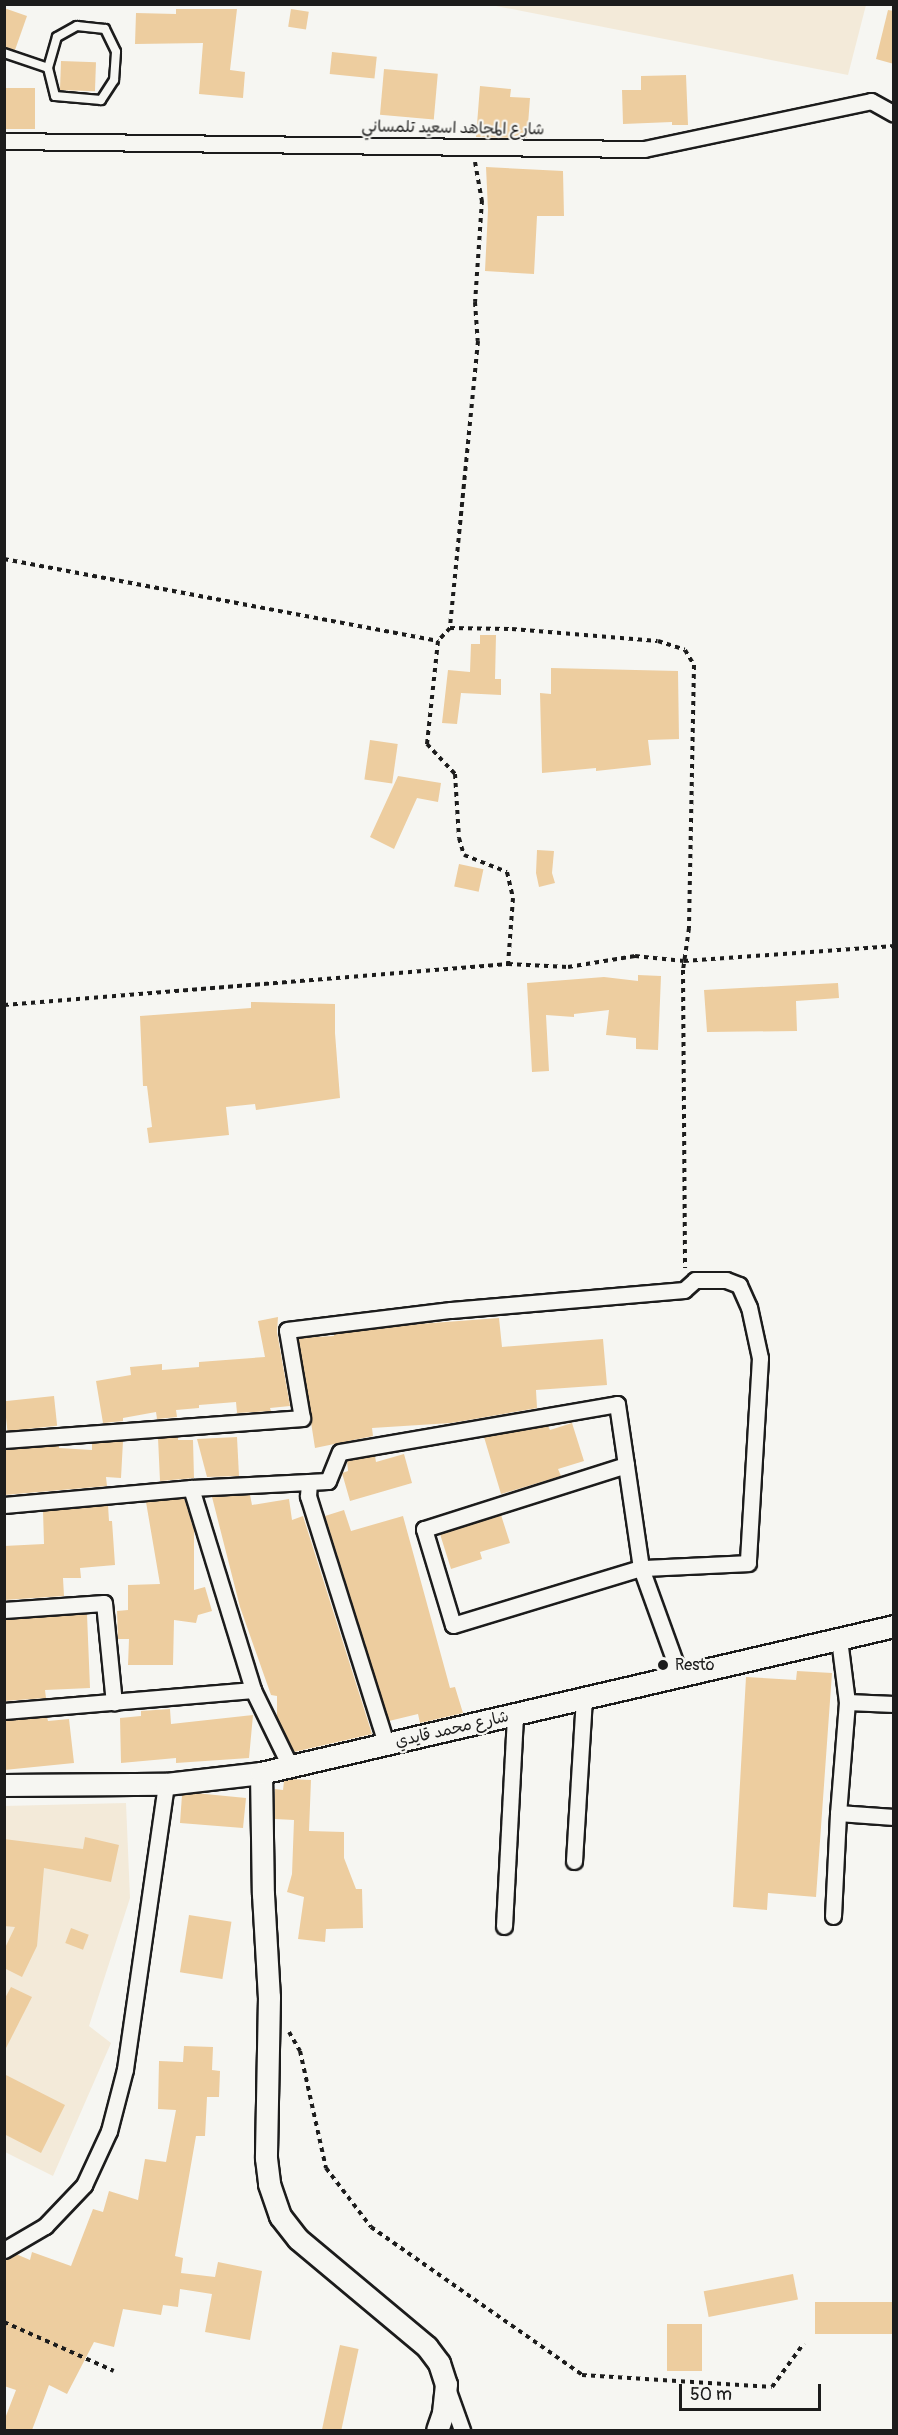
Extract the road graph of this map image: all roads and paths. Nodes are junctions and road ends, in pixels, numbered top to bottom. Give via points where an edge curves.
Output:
1 (4, 53) edge
2 (48, 68) junction
3 (894, 114) edge
4 (4, 141) edge
5 (471, 146) junction
6 (4, 559) edge
7 (450, 628) junction
8 (438, 641) junction
9 (894, 946) edge
10 (684, 962) junction
11 (508, 964) junction
12 (4, 1005) edge
13 (695, 1280) junction
14 (4, 1440) edge
15 (626, 1465) junction
16 (309, 1482) junction
17 (191, 1488) junction
18 (4, 1505) edge
19 (641, 1568) junction
20 (4, 1610) edge
21 (894, 1626) edge
22 (839, 1639) junction
23 (680, 1676) junction
24 (253, 1690) junction
25 (584, 1698) junction
26 (847, 1702) junction
27 (114, 1703) junction
28 (894, 1704) edge
29 (4, 1711) edge
30 (515, 1715) junction
31 (386, 1744) junction
32 (290, 1766) junction
33 (261, 1773) junction
34 (166, 1784) junction
35 (4, 1785) edge
36 (838, 1813) junction
37 (894, 1817) edge
38 (574, 1861) dead end
39 (833, 1916) dead end
40 (504, 1926) dead end
41 (284, 2024) dead end
42 (4, 2250) edge
43 (4, 2322) edge
44 (804, 2343) dead end
45 (114, 2371) dead end
46 (446, 2384) junction
47 (437, 2430) edge
48 (462, 2430) edge

1 - 2 lane
2 - 2 lane via 55,96 101,100 114,80 116,52 105,29 77,26 57,37
3 - 5 street, شارع المجاهد اسعيد تلمساني via 871,101 644,149
4 - 5 street, شارع المجاهد اسعيد تلمساني
5 - 7 path via 482,200 476,302 478,341
6 - 8 path
7 - 8 path
7 - 10 path via 658,641 685,650 694,665 689,928
8 - 11 path via 427,744 455,774 459,838 464,855 507,872 513,898
9 - 10 path
10 - 11 path via 635,956 568,967
10 - 13 path via 685,1271
11 - 12 path
13 - 14 street via 684,1290 451,1310 287,1330 302,1418
13 - 19 street via 726,1280 739,1285 749,1307 760,1359 748,1563
15 - 16 street via 616,1404 340,1452 328,1481
15 - 19 street
15 - 19 street via 424,1529 453,1625
16 - 17 street
16 - 31 street via 308,1496
17 - 18 street
17 - 24 street
19 - 23 street
20 - 27 street via 104,1603
21 - 22 main road, شارع محمد قايدي
22 - 23 main road, شارع محمد قايدي
22 - 26 street
23 - 25 main road, شارع محمد قايدي
24 - 27 street
24 - 32 street
25 - 30 main road, شارع محمد قايدي
25 - 38 street
26 - 28 street
26 - 36 street
27 - 29 street
30 - 31 main road, شارع محمد قايدي
30 - 40 street
31 - 32 main road, شارع محمد قايدي
32 - 33 main road, شارع محمد قايدي
33 - 34 main road, شارع محمد قايدي
33 - 46 main road via 269,1997 268,2184 280,2216 298,2239 427,2347 439,2363
34 - 35 main road, شارع محمد قايدي
34 - 42 street via 125,2069 109,2131 84,2186 45,2226
36 - 37 street
36 - 39 street
41 - 44 path via 300,2051 326,2168 371,2227 582,2375 772,2387
43 - 45 path
46 - 47 main road
46 - 48 street

